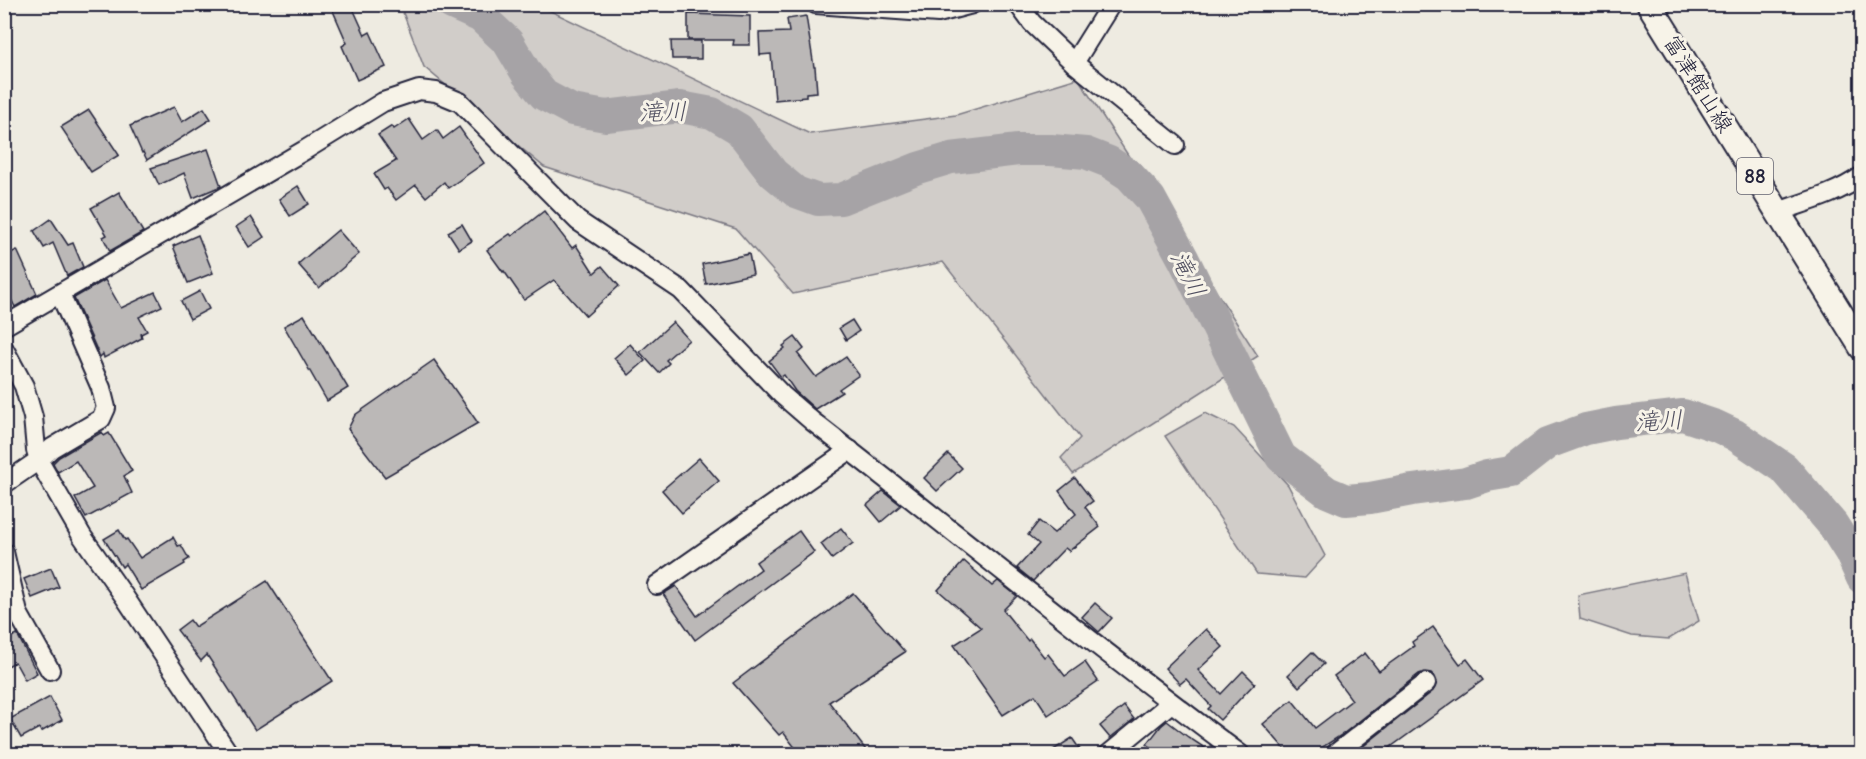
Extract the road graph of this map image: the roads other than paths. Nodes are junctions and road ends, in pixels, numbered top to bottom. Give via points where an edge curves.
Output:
1 (816, 4) edge
2 (972, 4) edge
3 (1018, 4) edge
4 (1111, 4) edge
5 (1649, 4) edge
6 (1074, 63) junction
7 (1175, 145) dead end
8 (1862, 176) edge
9 (1777, 212) junction
10 (60, 294) junction
11 (4, 326) edge
12 (1862, 348) edge
13 (4, 349) edge
14 (850, 450) junction
15 (39, 460) junction
16 (4, 484) edge
17 (4, 552) edge
18 (657, 585) dead end
19 (10, 608) edge
20 (50, 670) dead end
21 (1426, 683) dead end
22 (1171, 703) junction
23 (229, 754) edge
24 (1109, 754) edge
25 (1240, 754) edge
26 (1335, 754) edge

1 - 2 street via 938,13
3 - 6 street
4 - 6 street
5 - 9 main road, 富津館山線 / 88
6 - 7 street
8 - 9 street
9 - 12 main road, 富津館山線 / 88
10 - 11 street
10 - 14 street via 382,102 419,90 436,92 460,102 578,221 681,290 782,395
10 - 15 street via 106,408 101,419
13 - 15 street via 24,386
14 - 18 street
14 - 22 street
15 - 16 street
15 - 23 street via 82,536
17 - 19 street
19 - 20 street via 18,613
21 - 26 street
22 - 24 street
22 - 25 street

